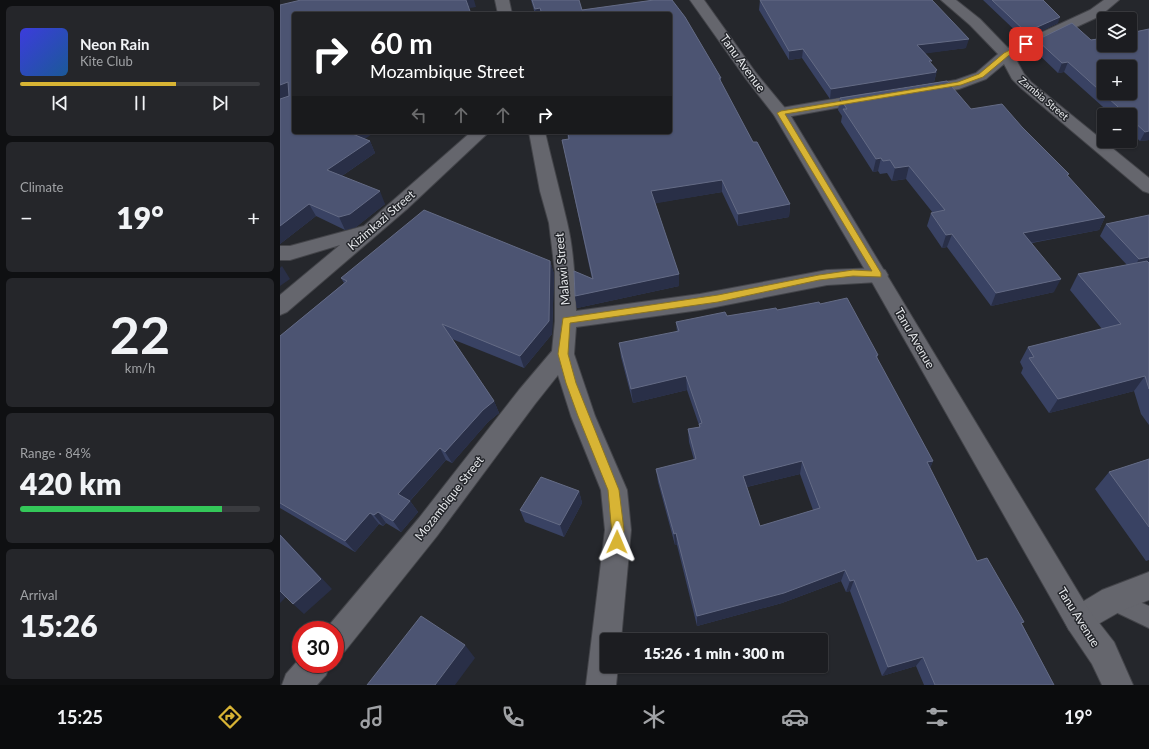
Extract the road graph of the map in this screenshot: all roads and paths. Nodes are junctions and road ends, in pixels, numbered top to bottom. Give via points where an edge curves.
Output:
1 (502, 0) edge
2 (697, 0) edge
3 (948, 0) edge
4 (1112, 0) edge
5 (505, 12) edge
6 (1006, 54) junction
7 (908, 92) edge
8 (887, 95) edge
9 (781, 113) junction
10 (479, 134) edge
11 (537, 134) edge
12 (1149, 187) edge
13 (369, 231) junction
14 (280, 253) edge
15 (878, 275) junction
16 (280, 307) edge
17 (566, 321) junction
18 (563, 354) junction
19 (1149, 586) edge
20 (1112, 600) junction
21 (1149, 617) edge
22 (1079, 620) junction
23 (344, 630) edge
24 (308, 673) edge
25 (297, 685) edge
26 (601, 685) edge
27 (1118, 685) edge

1 - 5 street
2 - 9 street, Tanu Avenue via 751,76
3 - 6 street, Zambia Street via 975,22
4 - 6 street via 1095,13
6 - 7 street via 981,76 972,80
6 - 12 street, Zambia Street via 1017,76 1026,85
8 - 9 street
9 - 15 street, Tanu Avenue
10 - 13 street, Kizimkazi Street
11 - 17 street, Malawi Street via 558,223 565,272
13 - 14 street via 290,253
13 - 16 street, Kizimkazi Street
15 - 17 street via 853,273 819,278 706,300
15 - 22 street, Tanu Avenue
17 - 18 street, Malawi Street
18 - 23 street, Mozambique Street
18 - 26 street, Malawi Street via 583,416 614,490 618,530
19 - 20 street
20 - 21 lane
20 - 22 street
22 - 27 street, Tanu Avenue via 1103,653
24 - 25 street

